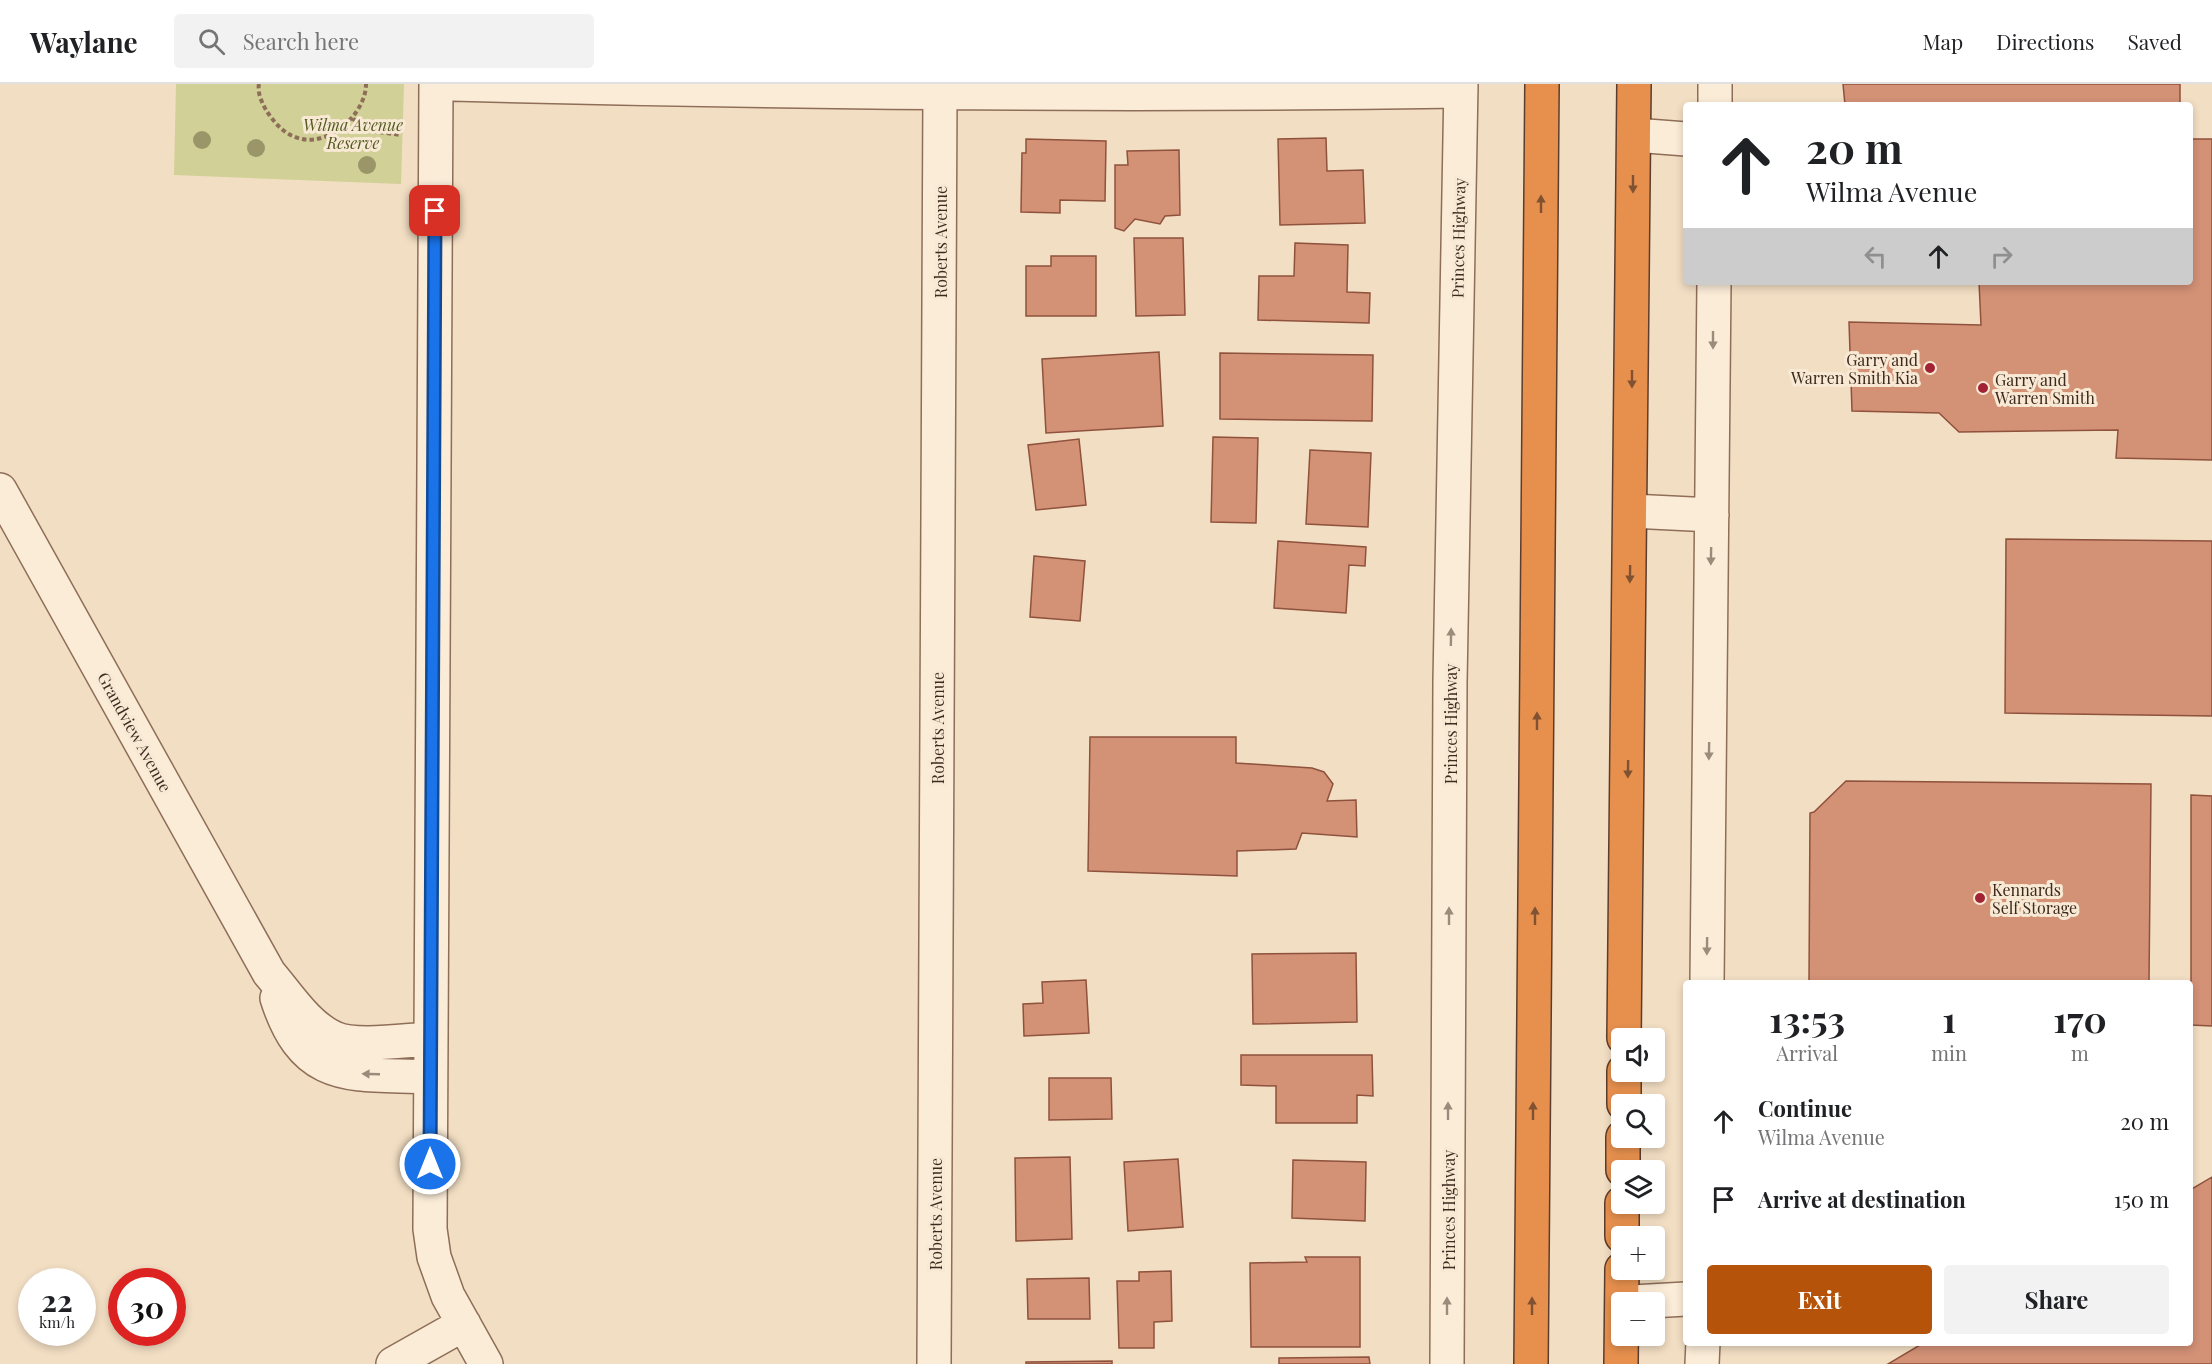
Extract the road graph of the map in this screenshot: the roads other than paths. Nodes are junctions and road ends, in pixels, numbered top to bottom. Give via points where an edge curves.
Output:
1 (436, 84) edge
2 (453, 84) edge
3 (1542, 84) edge
4 (1634, 84) edge
5 (1715, 84) edge
6 (1461, 88) edge
7 (940, 92) junction
8 (1715, 102) edge
9 (1634, 135) junction
10 (1683, 139) edge
11 (1713, 285) edge
12 (0, 490) edge
13 (1631, 511) junction
14 (1712, 515) junction
15 (269, 973) junction
16 (1707, 980) edge
17 (1624, 1028) edge
18 (430, 1039) junction
19 (430, 1077) junction
20 (1683, 1299) edge
21 (1665, 1300) edge
22 (464, 1324) junction
23 (1621, 1346) edge
24 (1703, 1346) edge
25 (393, 1364) edge
26 (486, 1364) edge
27 (934, 1364) edge
28 (1447, 1364) edge
29 (1531, 1364) edge
30 (1621, 1364) edge
31 (1702, 1364) edge

1 - 18 street
2 - 7 street
29 -> 3 highway
4 - 9 highway
5 - 8 street
6 - 7 street
28 -> 6 street, Princes Highway via 1450,693
7 - 27 street, Roberts Avenue
9 - 10 street
9 -> 13 highway
11 -> 14 street
12 - 15 street, Grandview Avenue
13 - 14 street
13 -> 17 highway
14 -> 16 street
15 - 18 street, Grandview Avenue via 307,1017 335,1039 351,1043
19 -> 15 street, Grandview Avenue via 345,1073 312,1058 284,1021
18 - 19 street
19 - 22 street via 430,1229 434,1257 448,1296
20 - 21 street
22 - 25 street
22 - 26 street
23 - 30 highway
24 - 31 street

